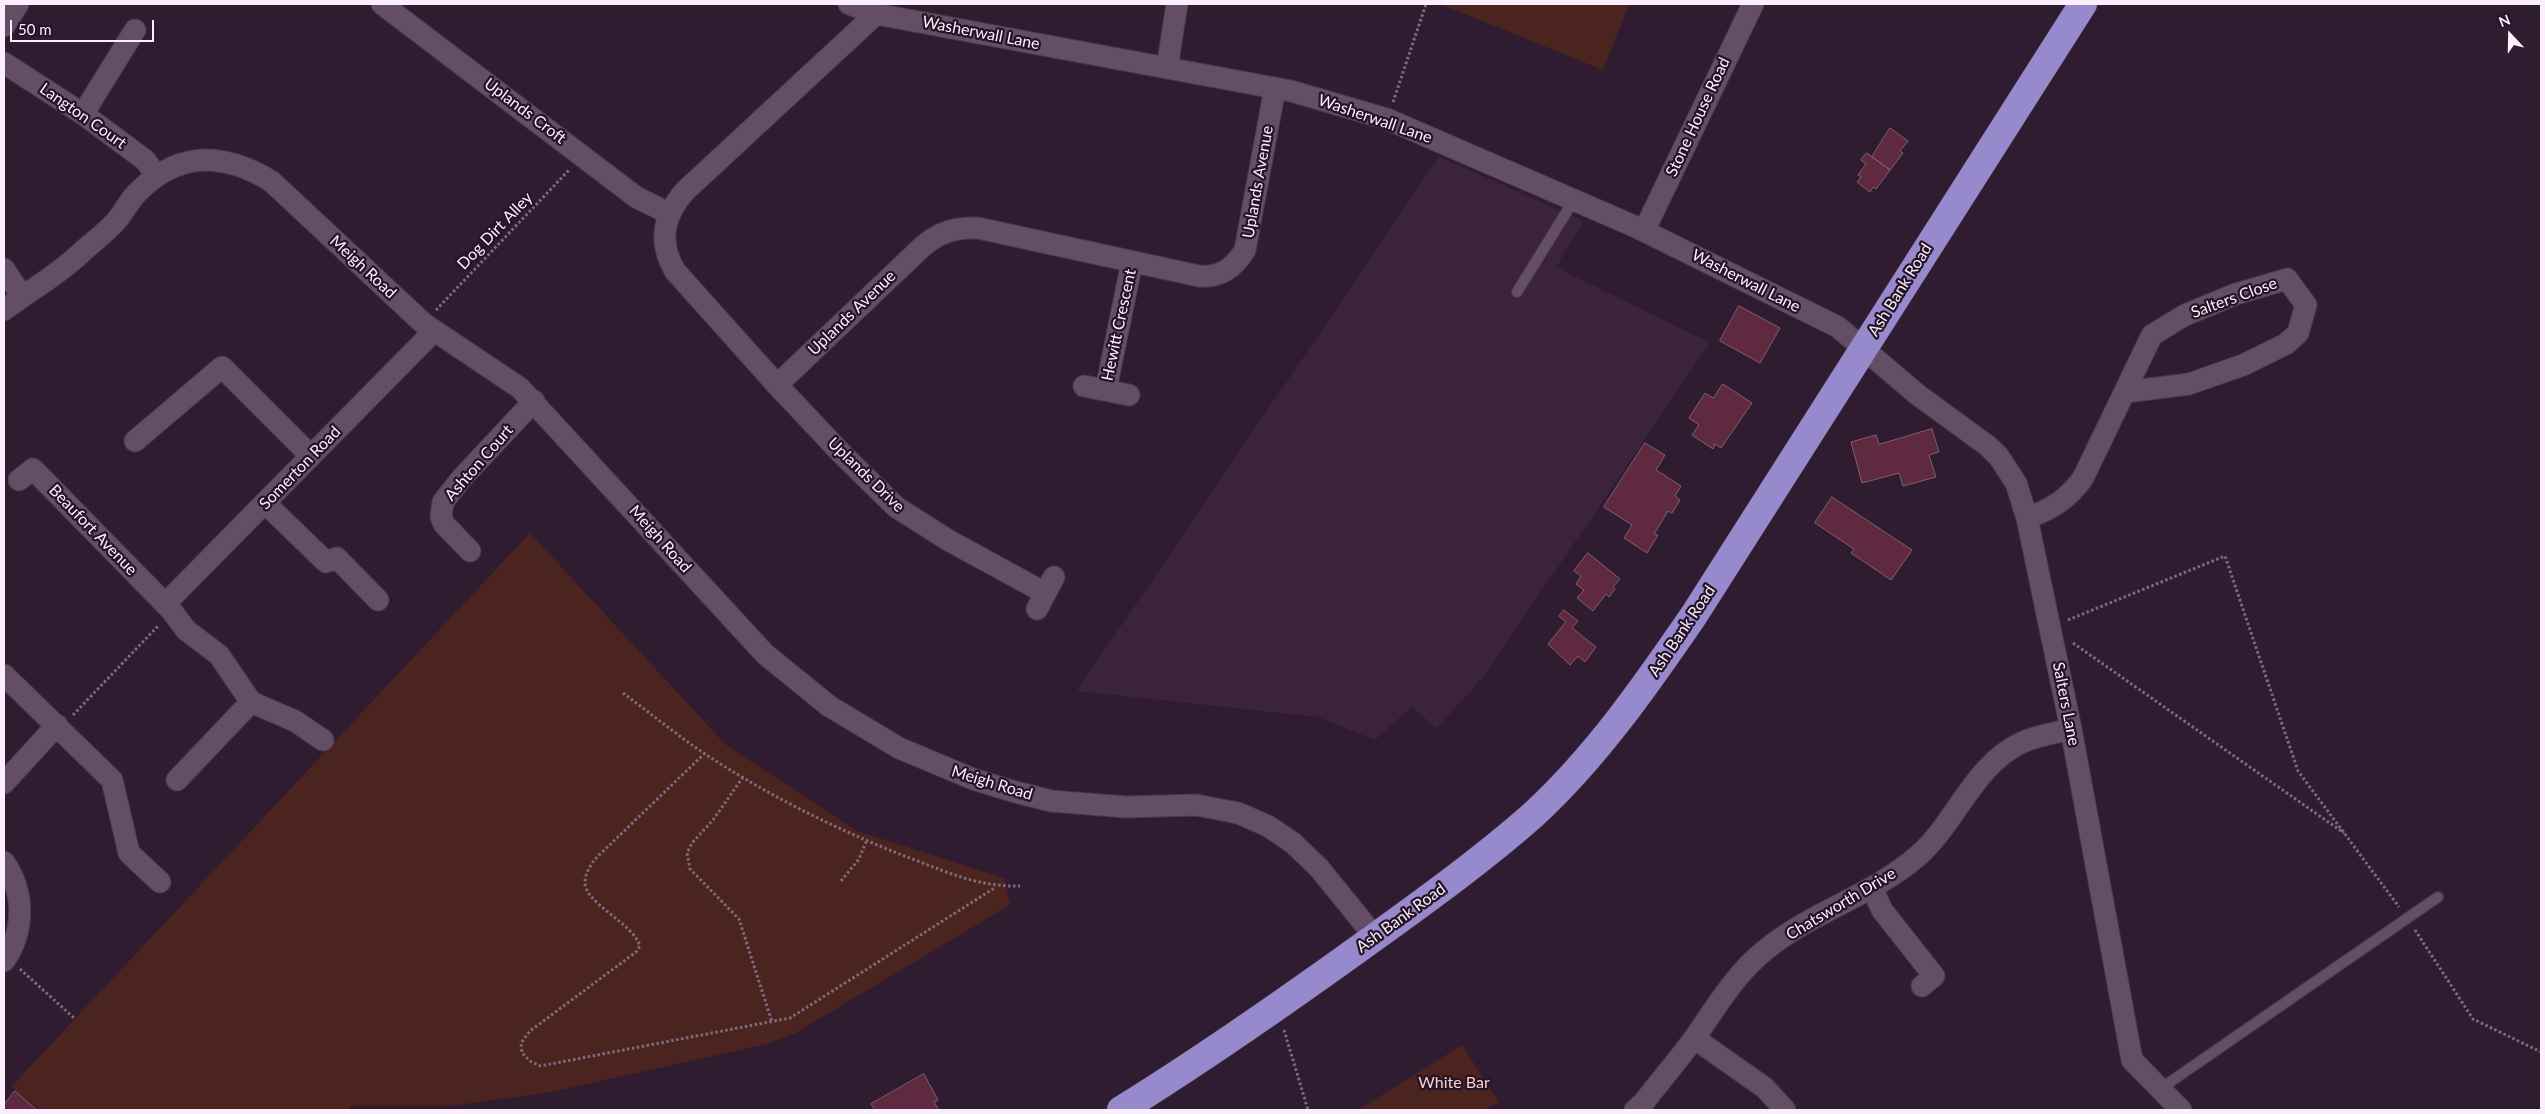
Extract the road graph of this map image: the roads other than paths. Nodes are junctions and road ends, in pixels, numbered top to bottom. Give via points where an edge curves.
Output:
1 (18, 4) edge
2 (382, 4) edge
3 (849, 4) edge
4 (1177, 4) edge
5 (1753, 4) edge
6 (2083, 4) edge
7 (876, 14) junction
8 (4, 26) edge
9 (135, 30) dead end
10 (4, 62) edge
11 (1167, 68) junction
12 (1275, 88) junction
13 (83, 114) junction
14 (156, 176) junction
15 (1574, 200) junction
16 (670, 214) junction
17 (1644, 231) junction
18 (1132, 262) junction
19 (4, 269) edge
20 (1517, 292) dead end
21 (22, 296) junction
22 (4, 310) edge
23 (429, 327) junction
24 (1863, 348) junction
25 (777, 384) junction
26 (1084, 386) dead end
27 (1106, 389) junction
28 (2126, 392) junction
29 (1129, 394) dead end
30 (534, 400) junction
31 (135, 441) dead end
32 (311, 456) junction
33 (19, 480) dead end
34 (265, 503) junction
35 (2027, 518) junction
36 (470, 551) dead end
37 (1046, 593) dead end
38 (378, 600) dead end
39 (169, 608) junction
40 (4, 675) edge
41 (252, 702) junction
42 (59, 727) junction
43 (2071, 729) junction
44 (323, 740) dead end
45 (177, 780) dead end
46 (4, 783) edge
47 (4, 862) edge
48 (160, 882) dead end
49 (1872, 888) junction
50 (2438, 897) dead end
51 (1375, 937) junction
52 (5, 959) edge
53 (1922, 986) dead end
54 (1694, 1038) junction
55 (2160, 1089) junction
56 (1121, 1110) edge
57 (1634, 1110) edge
58 (1785, 1110) edge
59 (2181, 1110) edge

1 - 8 street
2 - 16 street, Uplands Croft via 636,197
3 - 7 street, Washerwall Lane
4 - 11 street
5 - 17 street, Stone House Road
6 - 24 highway, Ash Bank Road
7 - 11 street, Washerwall Lane
7 - 16 street via 685,191
9 - 13 street
10 - 13 street, Langton Court
11 - 12 street, Washerwall Lane
12 - 15 street, Washerwall Lane via 1387,120
12 - 18 street, Uplands Avenue via 1250,234 1240,259 1224,272 1207,276
13 - 14 street, Langton Court via 145,160
14 - 21 street, Meigh Road via 78,257
14 - 23 street, Meigh Road via 175,165 202,161 231,164 259,174 271,181
15 - 17 street, Washerwall Lane
15 - 20 lane
16 - 25 street via 664,244 666,256 675,271
17 - 24 street, Washerwall Lane via 1838,328
18 - 25 street, Uplands Avenue via 978,228 966,227 943,233 922,247
18 - 27 street, Hewitt Crescent
19 - 21 street
21 - 22 street, Meigh Road
23 - 30 street, Meigh Road
23 - 32 street, Somerton Road
24 - 35 street, Salters Lane via 1999,457 2016,483
24 - 51 highway, Ash Bank Road via 1694,615 1636,700 1533,814 1437,893
25 - 37 street, Uplands Drive via 896,507 948,540
26 - 27 street, Hewitt Crescent
27 - 29 street, Hewitt Crescent
28 - 28 street, Salters Close via 2152,336 2185,314 2287,279 2306,305 2298,333 2286,344 2243,365 2189,384
28 - 35 street, Salters Close via 2075,489 2057,506
30 - 36 street, Ashton Court via 443,502 441,517 444,524
30 - 51 street, Meigh Road via 765,654 803,686 864,729 973,780 1043,799 1126,807 1196,805 1238,813 1268,826 1294,843 1319,868
31 - 32 street via 222,367
32 - 34 street, Somerton Road
33 - 39 street, Beaufort Avenue via 33,469
34 - 38 street via 326,562 336,558
34 - 39 street, Somerton Road
35 - 43 street, Salters Lane
39 - 41 street via 186,630 219,654
40 - 42 street
41 - 44 street via 295,721
41 - 45 street
42 - 46 street
42 - 48 street via 112,780 129,853
43 - 49 street, Chatsworth Drive via 2024,742 2007,751 1980,776 1940,834 1918,855
43 - 55 street, Salters Lane via 2132,1060
47 - 52 street via 15,883 20,911 17,935
49 - 53 street via 1882,910 1934,976
49 - 54 street, Chatsworth Drive via 1796,928 1756,958
50 - 55 lane
51 - 56 highway, Ash Bank Road via 1277,1008
54 - 57 street, Chatsworth Drive
54 - 58 street via 1765,1088
55 - 59 street, Salters Lane

